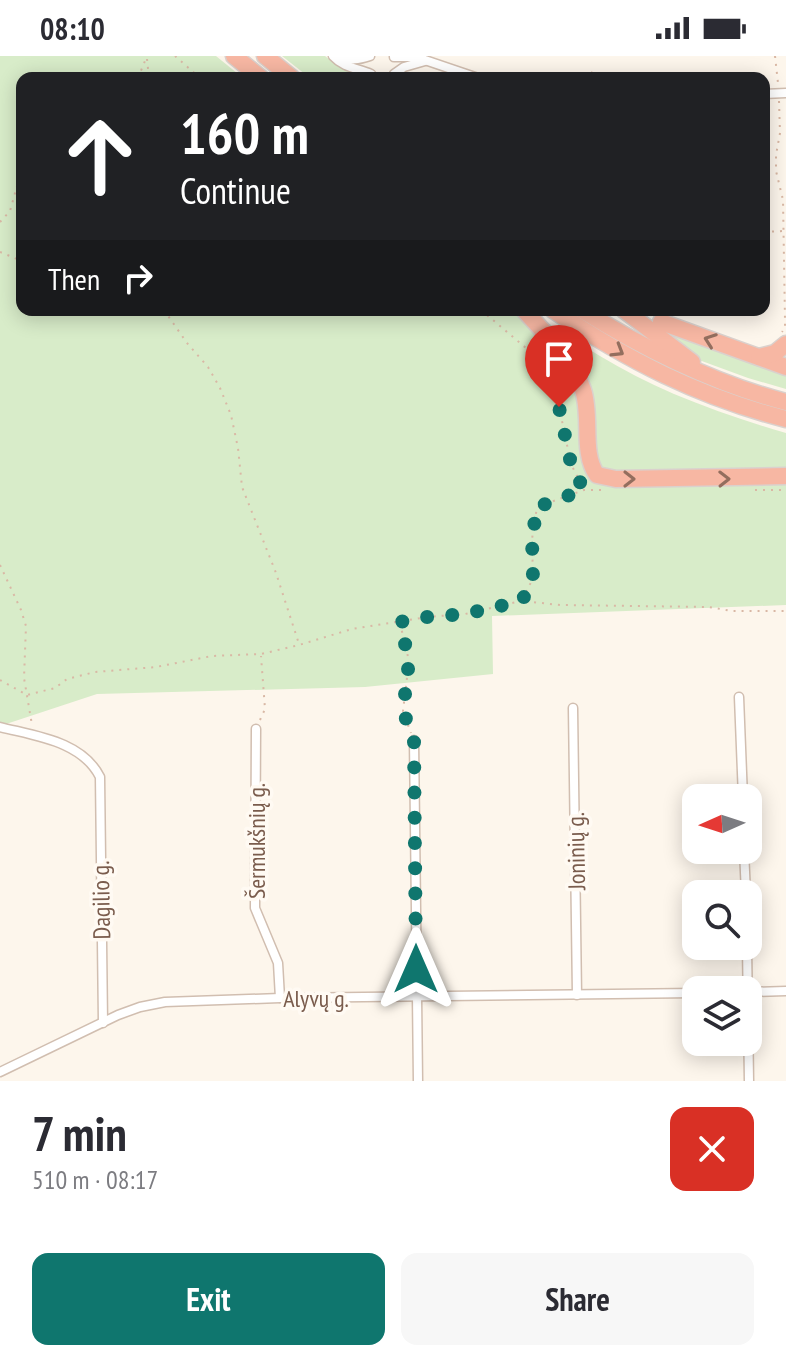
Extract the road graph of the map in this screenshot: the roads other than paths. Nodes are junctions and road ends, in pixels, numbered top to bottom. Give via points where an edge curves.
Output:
1 (234, 56) edge
2 (265, 56) edge
3 (336, 56) edge
4 (371, 56) edge
5 (394, 56) edge
6 (425, 61) junction
7 (254, 72) edge
8 (285, 72) edge
9 (363, 72) edge
10 (397, 72) edge
11 (462, 72) edge
12 (529, 316) edge
13 (563, 316) edge
14 (592, 316) edge
15 (632, 316) edge
16 (661, 322) dead end
17 (783, 346) edge
18 (759, 357) junction
19 (786, 367) edge
20 (691, 373) junction
21 (786, 402) edge
22 (786, 419) edge
23 (786, 476) edge
24 (739, 697) dead end
25 (573, 708) dead end
26 (0, 727) edge
27 (256, 729) road end
28 (414, 740) road end
29 (742, 784) edge
30 (786, 991) edge
31 (762, 992) edge
32 (682, 993) edge
33 (577, 995) junction
34 (416, 997) junction
35 (280, 998) junction
36 (103, 1023) junction
37 (749, 1056) edge
38 (0, 1072) edge
39 (418, 1081) edge
40 (749, 1081) edge

1 - 7 highway
2 - 8 highway
3 - 4 street
3 - 9 street
5 - 6 street
6 - 10 street
6 - 11 street
12 -> 23 highway via 569,363 583,389 589,457 597,475
13 -> 20 highway via 634,361
14 - 20 highway
15 - 20 highway via 683,357
18 -> 16 highway
17 - 18 highway
18 - 19 highway
20 - 21 highway
20 - 22 highway via 735,404
24 - 29 street
25 - 33 street, Joninių g.
26 - 36 street, Dagilio g. via 70,746 95,766 100,777
27 - 35 street, Šermukšnių g. via 255,908 278,963
28 - 34 street
30 - 31 street
32 - 33 street, Alyvų g.
33 - 34 street, Alyvų g.
34 - 35 street, Alyvų g.
34 - 39 street
35 - 36 street, Alyvų g. via 165,1002
36 - 38 street, Alyvų g.
37 - 40 street

